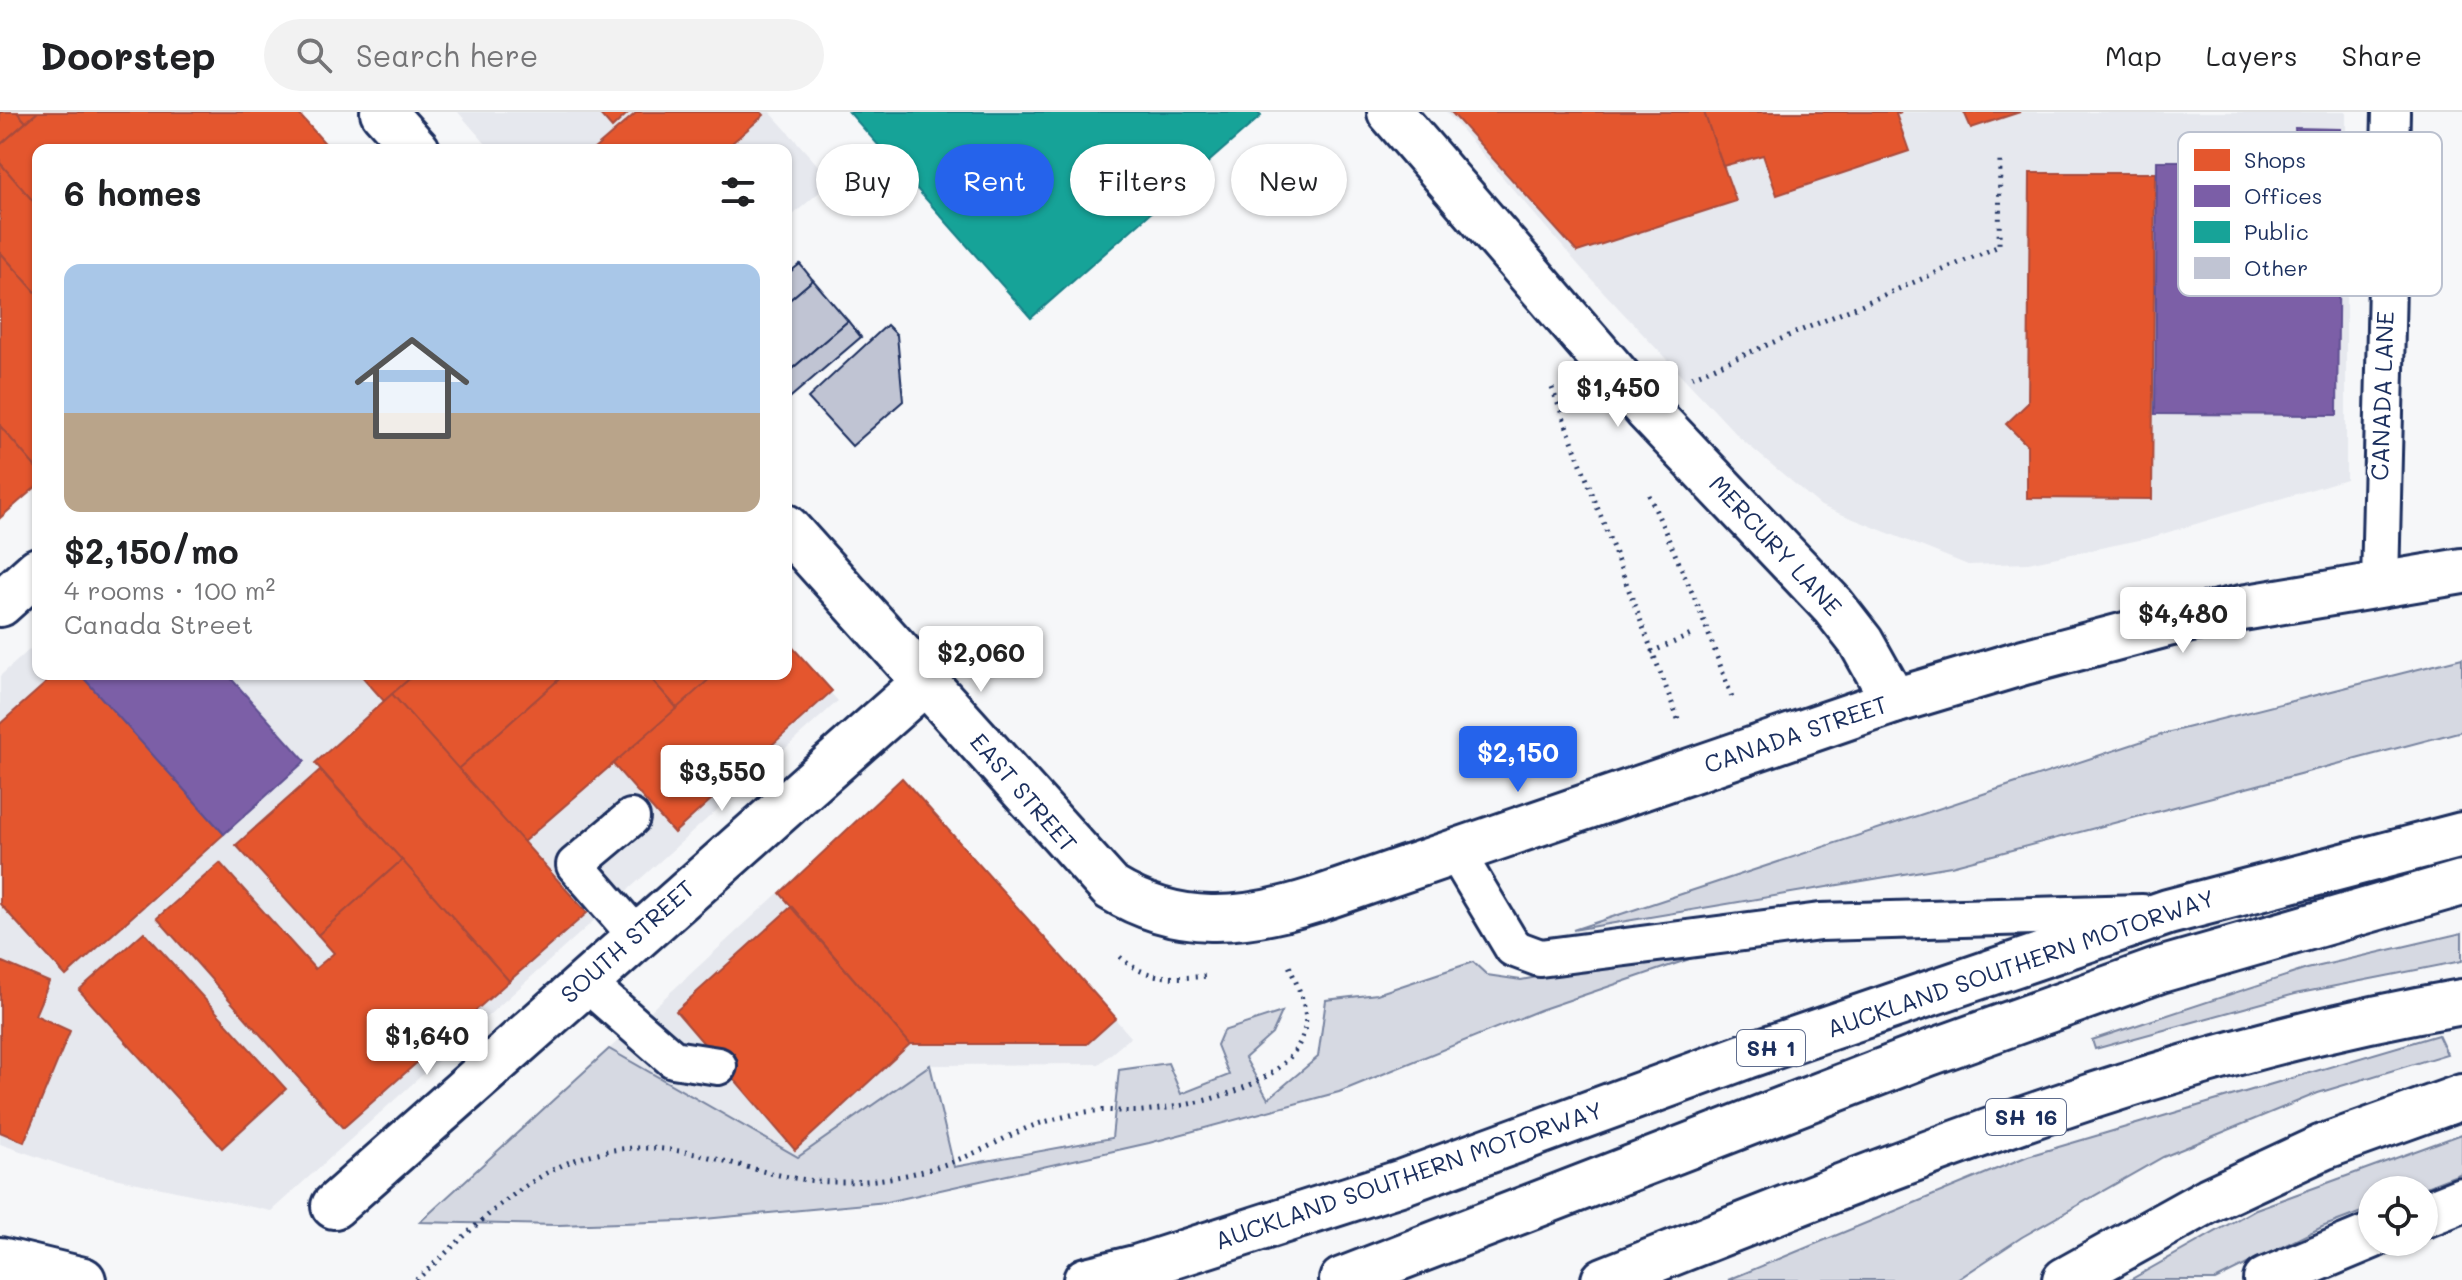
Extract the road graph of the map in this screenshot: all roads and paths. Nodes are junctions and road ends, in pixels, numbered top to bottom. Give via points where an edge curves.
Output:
1 (383, 112) edge
2 (1390, 112) edge
3 (2391, 112) edge
4 (2391, 132) edge
5 (412, 144) edge
6 (2000, 158) dead end
7 (2387, 296) edge
8 (1683, 384) dead end
9 (1551, 386) dead end
10 (792, 534) edge
11 (2462, 571) edge
12 (32, 575) edge
13 (2380, 584) junction
14 (0, 604) edge
15 (1691, 635) dead end
16 (1651, 652) junction
17 (925, 682) junction
18 (1894, 701) junction
19 (1679, 724) dead end
20 (631, 818) dead end
21 (2462, 835) edge
22 (1455, 851) junction
23 (2462, 883) edge
24 (1140, 906) joint
25 (2168, 912) junction
26 (636, 935) junction
27 (1287, 958) dead end
28 (584, 981) junction
29 (2462, 1002) edge
30 (718, 1066) dead end
31 (2462, 1097) edge
32 (2462, 1200) edge
33 (334, 1206) dead end
34 (2438, 1209) edge
35 (2358, 1242) edge
36 (0, 1260) edge
37 (83, 1280) edge
38 (416, 1280) edge
39 (1086, 1280) edge
40 (1342, 1280) edge
41 (1604, 1280) edge
42 (2065, 1280) edge
43 (2266, 1280) edge

1 - 5 main road
2 - 18 main road, MERCURY LANE via 1635,397 1833,606 1861,642
3 - 4 lane, CANADA LANE
6 - 8 path via 1999,246
7 - 13 lane, CANADA LANE
9 - 16 path
10 - 17 main road, EAST STREET
11 - 13 main road, CANADA STREET
12 - 14 main road
13 - 18 main road, CANADA STREET via 2167,624
15 - 16 path
16 - 19 path
17 - 24 main road, EAST STREET via 1080,857 1111,888
17 - 26 main road, SOUTH STREET
18 - 22 main road, CANADA STREET
20 - 26 lane via 575,865
21 - 25 main road, AUCKLAND SOUTHERN MOTORWAY / SH 1
22 - 24 main road, CANADA STREET via 1269,914 1219,919
22 - 25 lane via 1513,948 1540,958 1820,922
23 - 40 main road via 2160,970
25 - 39 main road, AUCKLAND SOUTHERN MOTORWAY / SH 1 via 1746,1056 1403,1182
26 - 28 main road, SOUTH STREET
27 - 38 path via 1305,1026 1295,1052 1232,1093 1191,1105 1094,1111 1044,1122 927,1170 871,1181 783,1177 695,1151 660,1147 595,1153 534,1181
28 - 30 lane via 673,1059
28 - 33 main road, SOUTH STREET
29 - 41 main road, SH 16 via 2305,1032 2122,1086 1970,1136
31 - 42 main road via 2323,1147 2209,1200
32 - 34 main road
35 - 43 main road
36 - 37 main road

